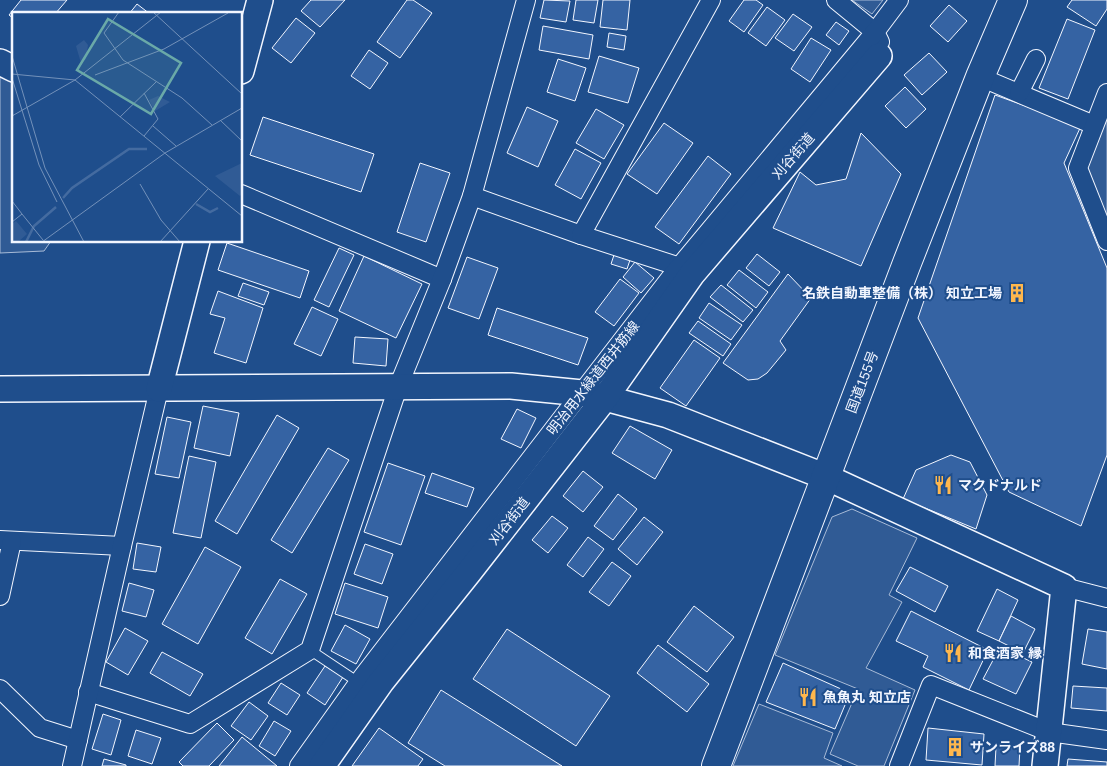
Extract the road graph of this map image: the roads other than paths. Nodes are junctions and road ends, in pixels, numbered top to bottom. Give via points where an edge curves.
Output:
1 (260, 0) edge
2 (526, 0) edge
3 (712, 0) edge
4 (836, 0) edge
5 (899, 0) edge
6 (1013, 0) edge
7 (875, 32) junction
8 (879, 56) joint
9 (1036, 59) dead end
10 (0, 62) edge
11 (242, 67) edge
12 (12, 69) edge
13 (980, 76) junction
14 (1019, 93) junction
15 (1107, 93) edge
16 (1094, 125) junction
17 (242, 194) edge
18 (472, 196) junction
19 (581, 235) junction
20 (1107, 241) edge
21 (197, 242) edge
22 (693, 265) junction
23 (442, 279) junction
24 (398, 387) junction
25 (159, 388) junction
26 (0, 389) edge
27 (593, 396) junction
28 (826, 477) junction
29 (6, 541) edge
30 (122, 546) junction
31 (1064, 587) junction
32 (0, 596) edge
33 (1107, 598) edge
34 (310, 650) junction
35 (366, 687) junction
36 (0, 689) edge
37 (88, 692) junction
38 (1049, 732) junction
39 (78, 740) junction
40 (1107, 740) edge
41 (72, 766) edge
42 (299, 766) edge
43 (322, 766) edge
44 (716, 766) edge
45 (899, 766) edge
46 (1045, 766) edge

1 - 11 street
2 - 18 street
3 - 19 street
4 - 7 street
5 - 7 street
6 - 13 highway, 国道155号
7 - 8 street via 882,45
7 - 22 street
8 - 22 street, 刈谷街道
9 - 14 street
10 - 12 street
13 - 14 street
13 - 28 highway, 国道155号
14 - 16 street
15 - 16 street
16 - 20 street via 1078,168
17 - 23 street
18 - 19 street
18 - 23 street
19 - 22 street
21 - 25 street
22 - 27 street, 刈谷街道
23 - 24 street
24 - 25 street
24 - 27 street via 511,386
24 - 34 street
25 - 26 street
25 - 30 street
27 - 28 street via 668,415
27 - 35 street, 刈谷街道 via 469,572
28 - 31 street
28 - 44 highway, 国道155号
29 - 30 street
29 - 32 street
30 - 37 street
31 - 33 street
31 - 38 street
34 - 35 lane
34 - 37 street via 190,724
35 - 42 street
35 - 43 street, 刈谷街道
36 - 39 street via 40,728
37 - 39 street
38 - 40 street
38 - 45 street via 931,685
38 - 46 street
39 - 41 street

